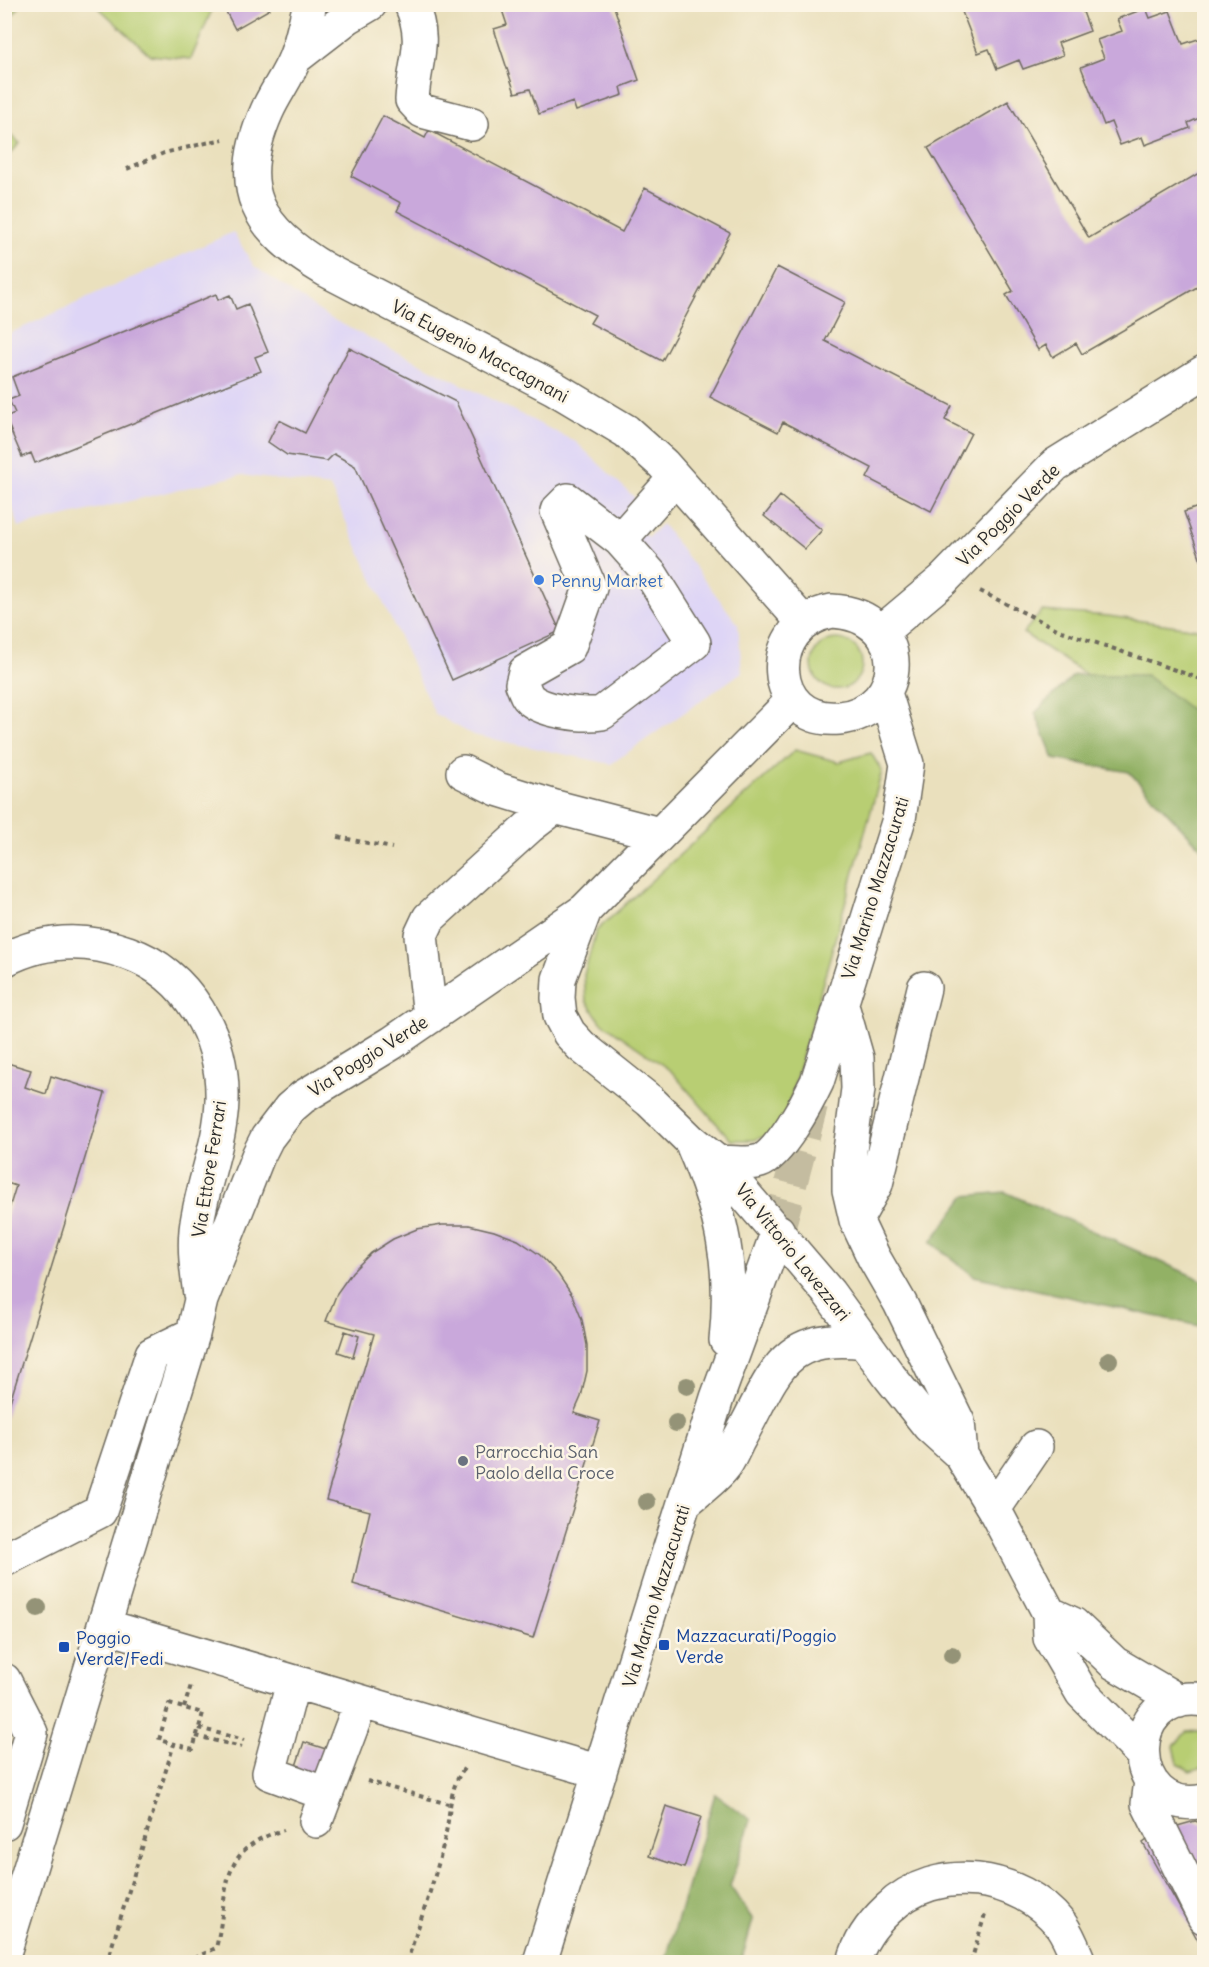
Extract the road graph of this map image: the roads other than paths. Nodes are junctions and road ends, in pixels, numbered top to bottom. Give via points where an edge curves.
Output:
1 (310, 4) edge
2 (370, 4) edge
3 (411, 4) edge
4 (295, 58) junction
5 (472, 124) dead end
6 (1204, 372) edge
7 (675, 478) junction
8 (620, 540) junction
9 (803, 622) junction
10 (881, 632) junction
11 (885, 693) junction
12 (793, 700) junction
13 (463, 772) dead end
14 (555, 807) junction
15 (659, 834) junction
16 (585, 910) junction
17 (4, 960) edge
18 (924, 988) dead end
19 (841, 1002) junction
20 (430, 1017) junction
21 (690, 1140) junction
22 (717, 1162) junction
23 (856, 1220) junction
24 (777, 1231) junction
25 (201, 1300) junction
26 (194, 1334) junction
27 (864, 1342) junction
28 (717, 1398) junction
29 (1036, 1447) dead end
30 (961, 1455) junction
31 (685, 1502) junction
32 (994, 1509) junction
33 (4, 1560) edge
34 (1049, 1613) junction
35 (105, 1626) junction
36 (4, 1680) edge
37 (293, 1682) junction
38 (1192, 1701) edge
39 (361, 1702) junction
40 (1146, 1767) junction
41 (600, 1772) junction
42 (1204, 1801) edge
43 (4, 1823) edge
44 (1204, 1917) edge
45 (7, 1932) edge
46 (540, 1962) edge
47 (854, 1962) edge
48 (1079, 1962) edge

1 - 4 street, Via Eugenio Maccagnani
2 - 4 street, Via Eugenio Maccagnani
3 - 5 street via 421,53 413,72 412,99 422,111
4 - 7 street, Via Eugenio Maccagnani via 260,130 252,165 256,197 265,221 283,241 326,270 615,423 648,448
6 - 10 street, Via Poggio Verde via 1055,465 943,580
7 - 8 street
7 - 9 street, Via Eugenio Maccagnani
8 - 8 street via 567,500 557,511 590,588 569,647 525,672 522,684 529,698 543,706 584,716 602,713 693,643 652,576
9 - 10 street via 823,613 843,611 867,618
9 - 12 street via 790,638 782,659 785,687
10 - 11 street via 888,644 892,669
11 - 12 street via 856,713 839,718 819,716
11 - 19 street, Via Marino Mazzacurati via 903,748 907,776 899,819
12 - 15 street, Via Poggio Verde
13 - 14 street via 497,789
14 - 15 street
14 - 20 street via 429,918 421,935
15 - 16 street, Via Poggio Verde
16 - 20 street, Via Poggio Verde
16 - 21 street, Via Vittorio Lavezzari via 559,979 560,1016 580,1046 650,1101
17 - 25 street, Via Ettore Ferrari via 44,944 72,942 111,947 141,958 170,976 203,1020 219,1061 222,1101 196,1230
18 - 23 street via 876,1184
19 - 22 street, Via Marino Mazzacurati via 817,1082 771,1155 748,1163
19 - 23 street via 857,1058 858,1089 849,1158 849,1190
20 - 25 street, Via Poggio Verde via 303,1097 279,1122 258,1156
21 - 22 street, Via Vittorio Lavezzari
21 - 28 street via 708,1181 728,1259 730,1299
22 - 24 street, Via Vittorio Lavezzari
23 - 30 street via 958,1422
24 - 27 street, Via Vittorio Lavezzari
24 - 28 street, Via Marino Mazzacurati
25 - 26 street, Via Poggio Verde
26 - 33 street via 152,1354 100,1511
26 - 35 street, Via Poggio Verde
27 - 30 street, Via Vittorio Lavezzari via 929,1426
27 - 31 street via 813,1342 791,1354 776,1372 724,1467
28 - 31 street, Via Marino Mazzacurati
29 - 32 street
30 - 32 street, Via Vittorio Lavezzari
31 - 41 street, Via Marino Mazzacurati
32 - 34 street, Via Vittorio Lavezzari
34 - 38 street via 1073,1624 1114,1663
34 - 40 street, Via Vittorio Lavezzari via 1050,1638 1082,1693
35 - 37 street
35 - 45 street, Via Poggio Verde
36 - 43 street via 32,1733
37 - 39 street
37 - 39 street via 269,1773 326,1796
38 - 40 street via 1163,1708 1151,1720 1143,1736
39 - 41 street
40 - 42 street, Via Vittorio Lavezzari via 1172,1798
40 - 44 street via 1148,1804
41 - 46 street, Via Marino Mazzacurati
47 - 48 street via 866,1935 898,1899 920,1886 946,1880 992,1882 1013,1889 1062,1926

